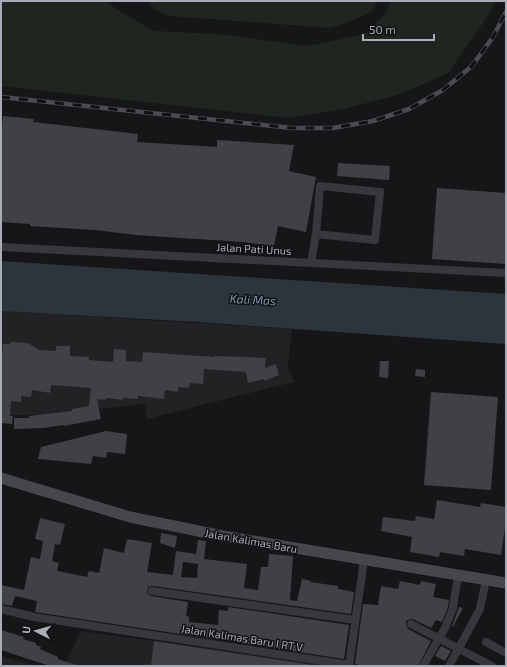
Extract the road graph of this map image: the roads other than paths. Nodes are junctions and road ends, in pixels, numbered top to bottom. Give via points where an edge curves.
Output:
1 (316, 234) junction
2 (1, 247) edge
3 (311, 263) junction
4 (506, 273) edge
5 (1, 478) edge
6 (364, 560) junction
7 (458, 575) junction
8 (486, 580) junction
9 (506, 583) edge
10 (152, 591) dead end
11 (1, 609) edge
12 (355, 620) junction
13 (412, 624) dead end
14 (439, 638) junction
15 (486, 642) dead end
16 (459, 648) junction
17 (506, 653) edge
18 (349, 666) edge
19 (423, 666) edge
20 (449, 666) edge
21 (492, 666) edge

1 - 1 street via 375,240 380,192 320,186
1 - 3 street
2 - 3 street, Jalan Pati Unus
3 - 4 street, Jalan Pati Unus
5 - 6 street, Jalan Kalimas Baru via 130,517
6 - 7 street, Jalan Kalimas Baru
6 - 12 street
7 - 8 street, Jalan Kalimas Baru
7 - 14 street via 453,608
8 - 9 street, Jalan Kalimas Baru
8 - 16 street via 480,609
10 - 12 street
11 - 18 street, Jalan Kalimas Baru I RT V via 34,617
12 - 18 street
13 - 14 street
14 - 16 street
14 - 19 street
15 - 17 street
16 - 20 street
16 - 21 street

